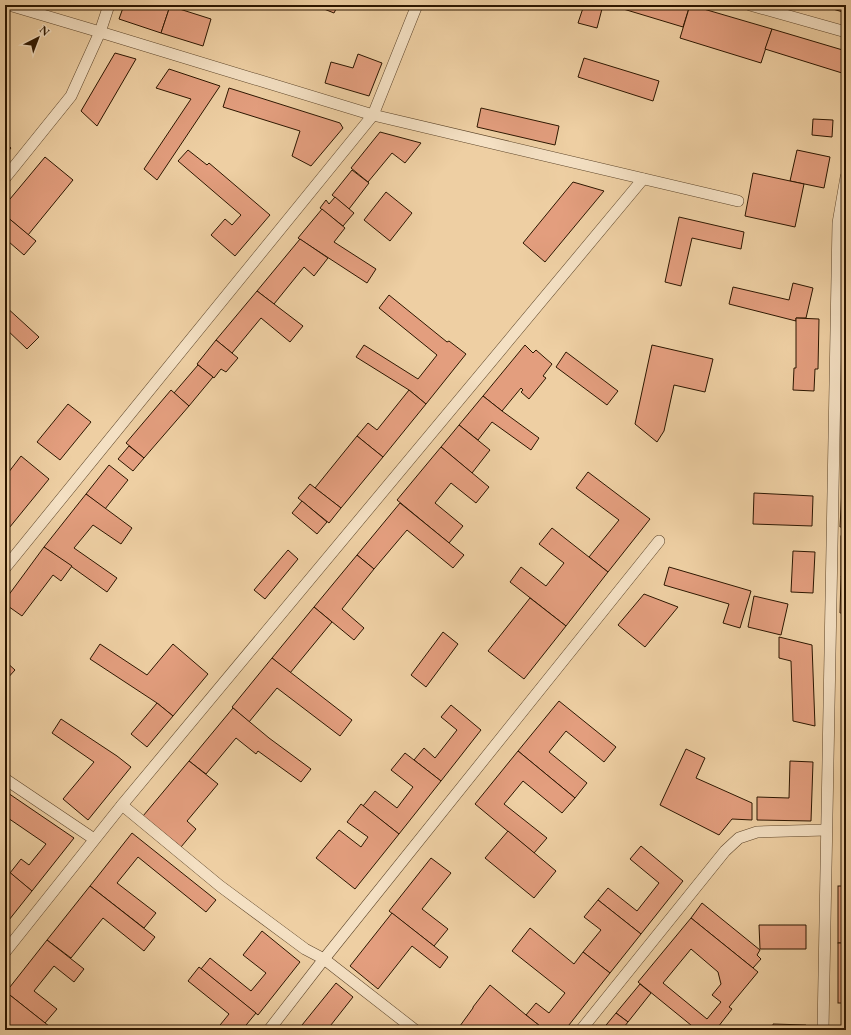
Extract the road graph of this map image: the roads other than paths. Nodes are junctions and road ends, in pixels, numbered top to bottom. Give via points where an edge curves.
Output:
1 (9, 5) edge
2 (109, 5) edge
3 (416, 5) edge
4 (750, 5) edge
5 (100, 32) junction
6 (846, 32) edge
7 (372, 115) junction
8 (846, 177) edge
9 (5, 178) edge
10 (643, 179) junction
11 (738, 201) dead end
12 (659, 540) dead end
13 (5, 568) edge
14 (5, 779) edge
15 (122, 805) junction
16 (826, 830) junction
17 (94, 839) junction
18 (5, 952) edge
19 (324, 959) junction
20 (270, 1030) edge
21 (415, 1030) edge
22 (581, 1030) edge
23 (823, 1030) edge

1 - 5 lane
2 - 5 lane
3 - 7 lane
4 - 6 lane
5 - 7 lane
5 - 9 lane via 71,96
7 - 10 lane
7 - 13 lane
8 - 16 lane via 838,223
10 - 11 lane
10 - 15 lane
12 - 19 lane
14 - 17 lane
15 - 17 lane
15 - 19 lane via 220,886 305,949
16 - 22 lane via 757,832 740,838 725,851
16 - 23 lane
17 - 18 lane
19 - 20 lane
19 - 21 lane

